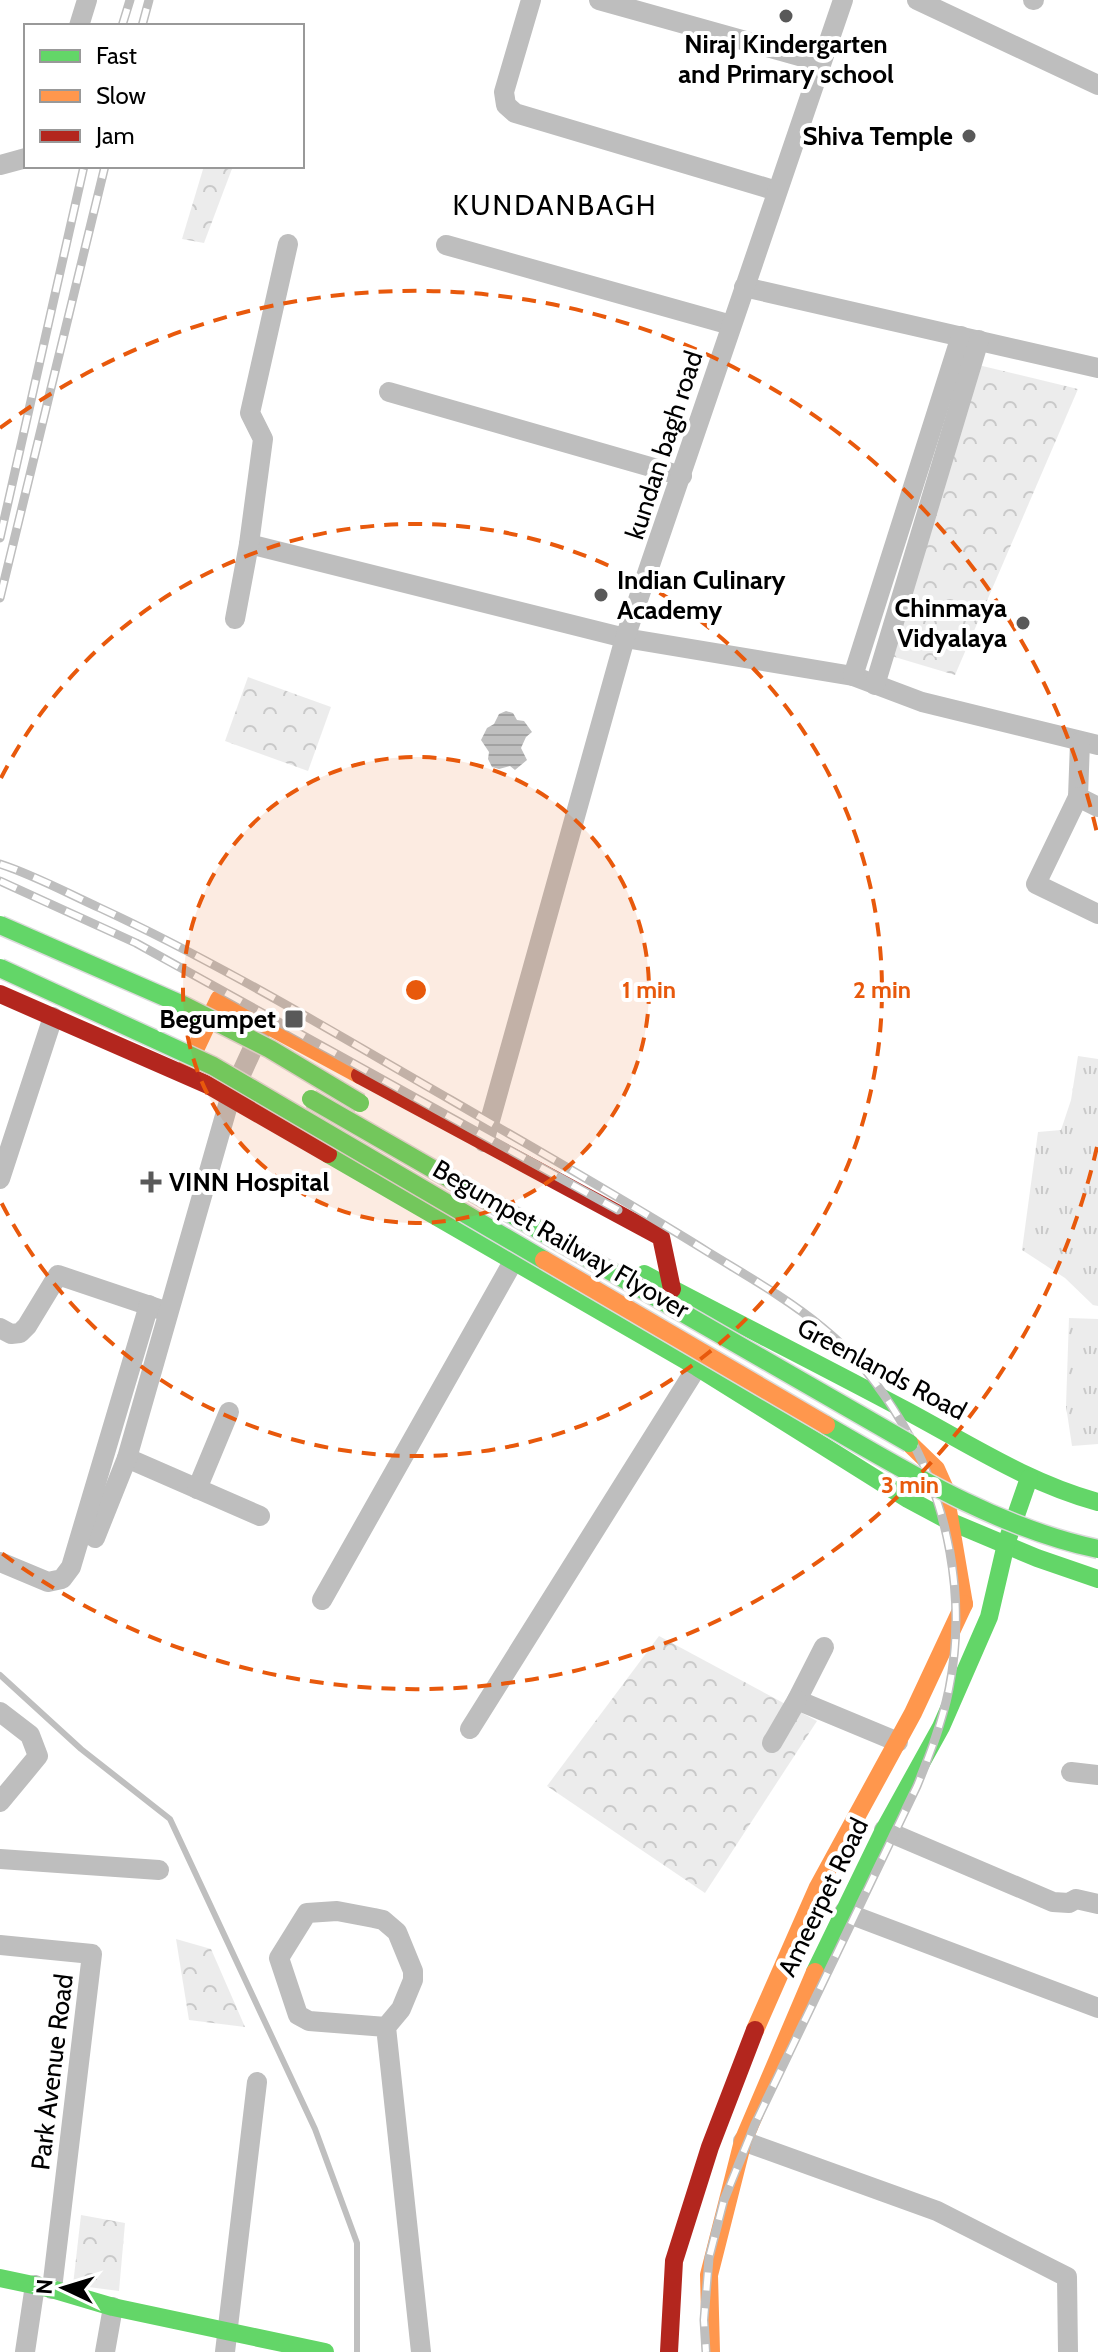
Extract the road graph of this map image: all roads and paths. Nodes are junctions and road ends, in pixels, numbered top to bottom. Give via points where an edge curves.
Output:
1 (87, 0) edge
2 (531, 0) edge
3 (599, 0) edge
4 (843, 0) edge
5 (917, 0) edge
6 (80, 24) edge
7 (821, 62) junction
8 (1098, 85) edge
9 (24, 159) edge
10 (0, 165) edge
11 (777, 191) junction
12 (288, 244) dead end
13 (446, 245) dead end
14 (744, 287) junction
15 (731, 325) junction
16 (970, 338) junction
17 (1098, 368) edge
18 (389, 392) dead end
19 (682, 476) junction
20 (910, 497) junction
21 (930, 502) junction
22 (249, 544) junction
23 (893, 550) junction
24 (914, 554) junction
25 (235, 619) dead end
26 (625, 638) junction
27 (853, 676) junction
28 (875, 685) junction
29 (1089, 744) edge
30 (1078, 797) junction
31 (1098, 807) edge
32 (1098, 914) edge
33 (0, 925) edge
34 (0, 966) edge
35 (0, 994) edge
36 (138, 1011) dead end
37 (53, 1017) junction
38 (265, 1023) junction
39 (178, 1028) dead end
40 (184, 1073) junction
41 (267, 1074) dead end
42 (292, 1088) dead end
43 (230, 1098) junction
44 (377, 1113) dead end
45 (484, 1142) junction
46 (457, 1162) dead end
47 (0, 1179) edge
48 (514, 1260) junction
49 (644, 1274) joint
50 (672, 1289) junction
51 (149, 1305) junction
52 (170, 1313) junction
53 (0, 1328) edge
54 (697, 1367) junction
55 (148, 1386) junction
56 (124, 1388) junction
57 (229, 1412) dead end
58 (127, 1458) junction
59 (1029, 1478) junction
60 (197, 1489) junction
61 (1098, 1502) edge
62 (260, 1516) dead end
63 (949, 1521) junction
64 (95, 1538) dead end
65 (1006, 1544) junction
66 (1098, 1549) edge
67 (0, 1562) edge
68 (1098, 1579) edge
69 (322, 1600) dead end
70 (824, 1647) dead end
71 (797, 1700) junction
72 (0, 1712) edge
73 (470, 1729) dead end
74 (898, 1742) junction
75 (772, 1743) dead end
76 (1071, 1772) dead end
77 (1098, 1775) edge
78 (0, 1802) edge
79 (884, 1830) junction
80 (0, 1859) edge
81 (159, 1870) dead end
82 (1098, 1904) edge
83 (844, 1912) junction
84 (0, 1945) edge
85 (1098, 2008) edge
86 (386, 2027) junction
87 (257, 2082) dead end
88 (743, 2141) junction
89 (0, 2278) edge
90 (43, 2287) junction
91 (113, 2307) junction
92 (228, 2330) junction
93 (319, 2351) edge
94 (25, 2352) edge
95 (105, 2352) edge
96 (225, 2352) edge
97 (421, 2352) edge
98 (669, 2352) edge
99 (711, 2352) edge
100 (1068, 2352) edge

1 - 6 street
2 - 11 street via 504,92 506,105 515,113
3 - 7 street
4 - 7 street, kundan bagh road
5 - 8 street
7 - 11 street, kundan bagh road
9 - 10 street
11 - 14 street, kundan bagh road
12 - 22 street via 250,413 263,439
13 - 15 street
14 - 15 street, kundan bagh road
14 - 16 street
15 - 19 street, kundan bagh road
16 - 17 street
16 - 20 street
16 - 21 street
18 - 19 street
19 - 26 street, kundan bagh road
20 - 21 street
20 - 23 street
21 - 24 street
22 - 25 street
22 - 26 street
23 - 24 street
23 - 27 street
24 - 28 street
26 - 27 street
26 - 45 street, kundan bagh road
27 - 28 street
28 - 29 street
29 - 30 street
30 - 31 street
30 - 32 street via 1036,884
33 - 44 main road, bridge via 183,1005
34 - 36 main road, bridge
34 - 66 main road, Begumpet Railway Flyover, bridge via 213,1066 956,1498 992,1516
35 - 37 main road
37 - 40 main road
37 - 47 street
38 - 40 main road via 219,999
38 - 43 street
38 - 45 main road
39 - 41 main road
40 - 43 main road
42 - 63 main road, bridge via 909,1443 936,1469
43 - 48 main road
43 - 52 street
45 - 50 main road via 661,1237
46 - 49 main road, Begumpet Railway Flyover
48 - 54 main road
48 - 69 street
49 - 50 main road, Greenlands Road
50 - 59 main road, Greenlands Road
51 - 52 street
51 - 53 street via 58,1275 20,1333
51 - 56 street
52 - 55 street
54 - 63 main road
54 - 73 street
55 - 56 street
55 - 58 street
56 - 67 street via 71,1567 62,1579 48,1582
57 - 60 street
58 - 60 street
58 - 64 street
59 - 61 main road, Greenlands Road
59 - 65 main road, Ameerpet Road
60 - 62 street
63 - 65 main road
63 - 74 main road, Ameerpet Road via 964,1604
65 - 68 main road
65 - 79 main road, Ameerpet Road via 989,1617 941,1727
70 - 71 street
71 - 74 street
71 - 75 street
72 - 78 street via 30,1735 38,1756
74 - 98 main road, Ameerpet Road via 818,1887 739,2067 674,2261
76 - 77 street
79 - 82 street via 1053,1902 1076,1899
79 - 83 main road, Ameerpet Road
80 - 81 street
83 - 85 street
83 - 88 main road, Ameerpet Road
84 - 90 street, Park Avenue Road via 92,1954
86 - 86 street via 309,2021 298,2015 279,1958 307,1913 337,1911 374,1918 397,1932 413,1980 401,2009
86 - 97 street
87 - 92 street
88 - 99 main road, Ameerpet Road via 709,2275
88 - 100 street via 937,2211 1067,2277
89 - 90 main road
90 - 91 main road
90 - 94 street
91 - 92 main road
91 - 95 street
92 - 93 main road
92 - 96 street

